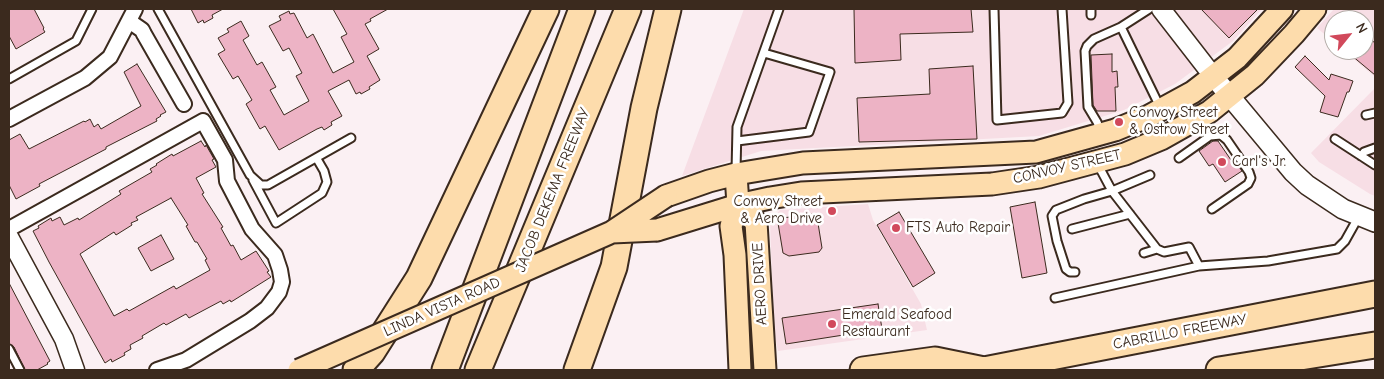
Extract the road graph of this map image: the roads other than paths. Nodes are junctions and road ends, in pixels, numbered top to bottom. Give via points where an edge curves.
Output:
1 (92, 9) edge
2 (158, 9) edge
3 (546, 9) edge
4 (582, 9) edge
5 (628, 9) edge
6 (668, 9) edge
7 (779, 9) edge
8 (994, 9) edge
9 (1062, 9) edge
10 (1149, 9) edge
11 (1161, 9) edge
12 (1282, 9) edge
13 (1315, 9) edge
14 (132, 15) edge
15 (1121, 26) junction
16 (764, 53) junction
17 (1213, 76) junction
18 (9, 79) edge
19 (1230, 96) junction
20 (184, 104) dead end
21 (1161, 109) junction
22 (1375, 113) edge
23 (10, 115) edge
24 (1366, 115) dead end
25 (1102, 134) junction
26 (351, 138) dead end
27 (737, 140) junction
28 (1336, 140) dead end
29 (1375, 148) edge
30 (1361, 156) junction
31 (317, 158) junction
32 (1179, 158) dead end
33 (1096, 162) junction
34 (1375, 165) edge
35 (736, 174) junction
36 (1150, 174) dead end
37 (250, 175) junction
38 (1112, 191) junction
39 (738, 205) junction
40 (1212, 209) dead end
41 (1130, 214) junction
42 (1367, 218) edge
43 (9, 229) edge
44 (1072, 229) dead end
45 (612, 232) junction
46 (9, 237) edge
47 (1157, 249) junction
48 (1144, 253) dead end
49 (1199, 266) junction
50 (1075, 272) dead end
51 (1375, 294) edge
52 (1056, 298) dead end
53 (1375, 345) edge
54 (9, 349) edge
55 (740, 365) edge
56 (765, 365) edge
57 (579, 368) edge
58 (20, 370) edge
59 (75, 370) edge
60 (157, 370) edge
61 (299, 370) edge
62 (356, 370) edge
63 (445, 370) edge
64 (478, 370) edge
65 (863, 370) edge
66 (984, 370) edge
67 (1219, 370) edge

1 - 18 lane via 76,41
2 - 37 lane
3 - 62 highway via 419,278 372,352
4 - 63 highway
5 - 64 highway, JACOB DEKEMA FREEWAY
6 - 57 highway via 644,108 614,267
7 - 16 lane
8 - 9 lane via 997,120 1062,113 1068,103
10 - 15 lane
11 - 17 street
12 - 17 main road, CONVOY STREET via 1237,58
13 - 19 main road, CONVOY STREET via 1255,75
14 - 20 street
14 - 23 street via 110,57 85,78
15 - 21 lane
15 - 25 lane via 1090,42 1085,51 1088,107
16 - 27 lane via 737,127
16 - 27 lane via 830,72 809,132
17 - 19 main road
17 - 21 main road, CONVOY STREET via 1193,92
19 - 33 main road, CONVOY STREET via 1161,139
19 - 42 main road via 1298,177 1343,209
21 - 25 main road, CONVOY STREET
22 - 24 lane
25 - 35 main road, CONVOY STREET via 1036,152 803,163
26 - 31 lane
27 - 35 lane
28 - 30 lane
29 - 30 lane
30 - 34 lane
31 - 37 lane via 268,185 261,184
31 - 37 lane via 327,182 322,193 276,223
32 - 40 lane via 1210,136 1222,135 1248,172 1251,178 1248,184
33 - 38 lane
33 - 39 main road, CONVOY STREET via 1039,177 986,184 801,193
35 - 39 main road, AERO DRIVE
35 - 45 main road, LINDA VISTA ROAD, bridge via 666,196
36 - 38 lane
38 - 41 lane
38 - 50 lane via 1056,210 1052,216 1066,268
39 - 45 main road, LINDA VISTA ROAD, bridge via 657,230
39 - 55 main road, AERO DRIVE via 731,226
39 - 56 main road, AERO DRIVE via 756,222
41 - 44 lane
41 - 47 lane
42 - 49 lane via 1337,249
43 - 60 street via 203,121 225,160 227,180 252,230 275,254 282,282 267,308 250,321 186,360
45 - 61 main road, LINDA VISTA ROAD, bridge
46 - 59 street via 64,339
47 - 48 lane
47 - 49 lane via 1164,252 1188,247
49 - 52 lane
51 - 66 highway, CABRILLO FREEWAY
53 - 67 highway
54 - 58 lane
65 - 66 highway via 935,360

